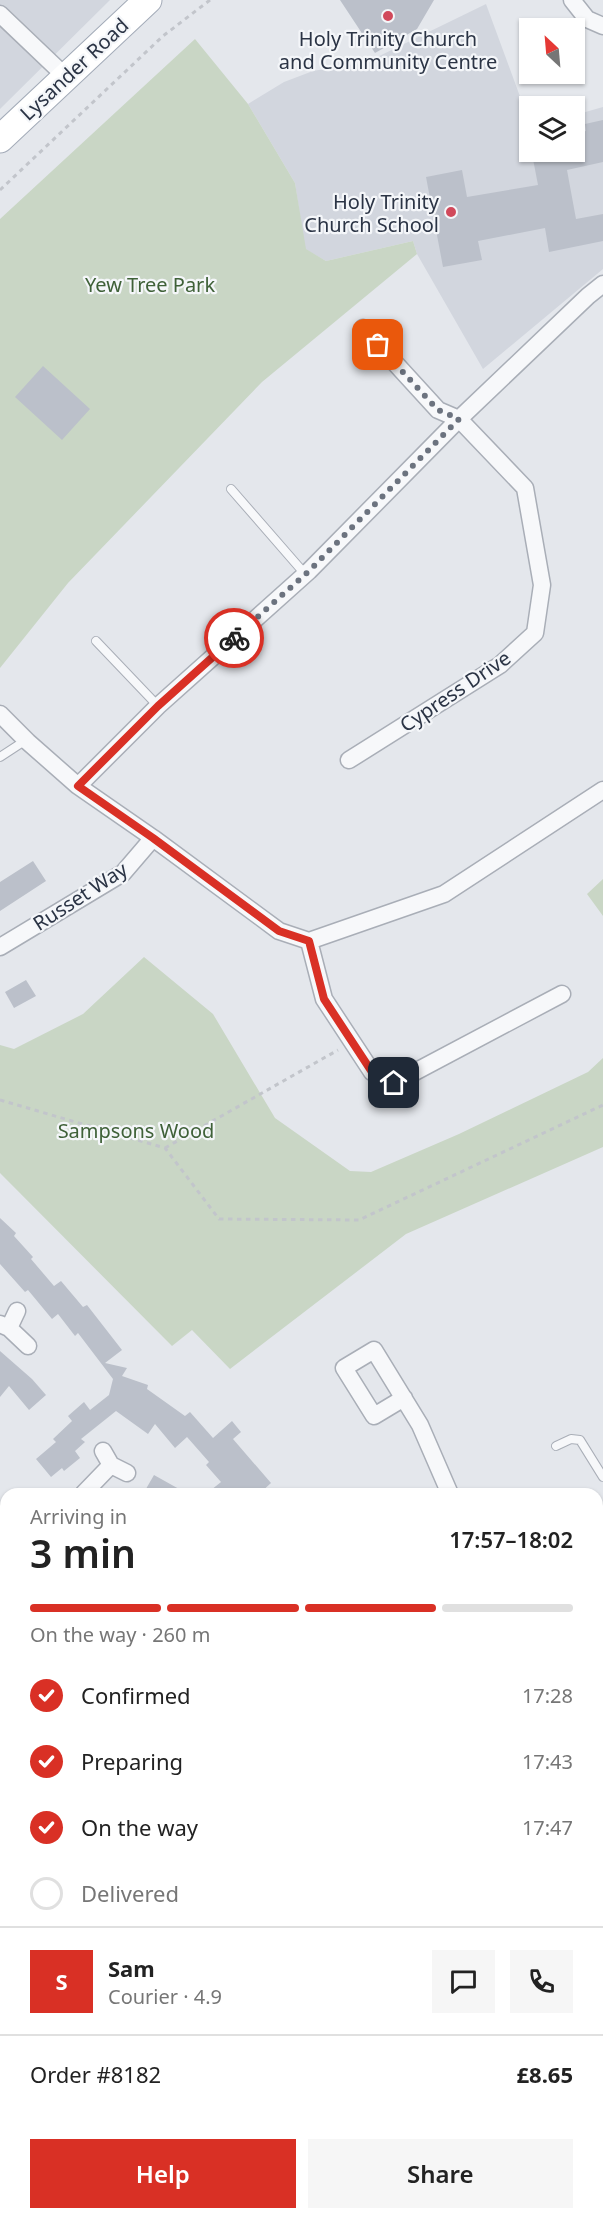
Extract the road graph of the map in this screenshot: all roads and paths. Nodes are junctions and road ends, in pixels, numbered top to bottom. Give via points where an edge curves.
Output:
1 (148, 0) edge
2 (210, 0) edge
3 (572, 0) edge
4 (0, 14) edge
5 (603, 26) edge
6 (65, 76) junction
7 (0, 138) edge
8 (0, 190) edge
9 (603, 284) edge
10 (363, 328) dead end
11 (459, 419) junction
12 (231, 489) dead end
13 (305, 574) junction
14 (96, 641) dead end
15 (158, 706) junction
16 (0, 714) edge
17 (26, 740) junction
18 (0, 757) edge
19 (349, 760) dead end
20 (78, 786) junction
21 (603, 790) edge
22 (153, 838) junction
23 (309, 941) junction
24 (0, 947) edge
25 (562, 994) dead end
26 (352, 1042) junction
27 (0, 1100) edge
28 (603, 1105) edge
29 (165, 1148) junction
30 (16, 1311) dead end
31 (5, 1326) edge
32 (28, 1346) dead end
33 (404, 1398) dead end
34 (556, 1446) dead end
35 (127, 1473) dead end
36 (603, 1477) edge
37 (87, 1488) edge
38 (447, 1488) edge

1 - 6 main road, Lysander Road
2 - 8 path via 163,36
3 - 5 street via 587,19
4 - 6 street
6 - 7 main road, Lysander Road
9 - 11 street
10 - 11 street, Cypress Drive via 438,410
11 - 13 street
11 - 19 street, Cypress Drive via 525,488 542,585 535,633 500,665
12 - 13 lane
13 - 15 street
14 - 15 lane
15 - 20 street
16 - 17 street
17 - 18 lane
17 - 20 street
20 - 22 street
21 - 23 street via 444,894
22 - 23 street via 279,931
22 - 24 street, Russet Way via 123,873
23 - 26 street via 324,999
25 - 26 street via 394,1083 372,1072
26 - 29 path
27 - 29 path
28 - 29 path via 358,1220 219,1219
30 - 31 street
31 - 32 street
33 - 38 street
34 - 36 lane via 571,1439 580,1440
35 - 37 street via 107,1458

